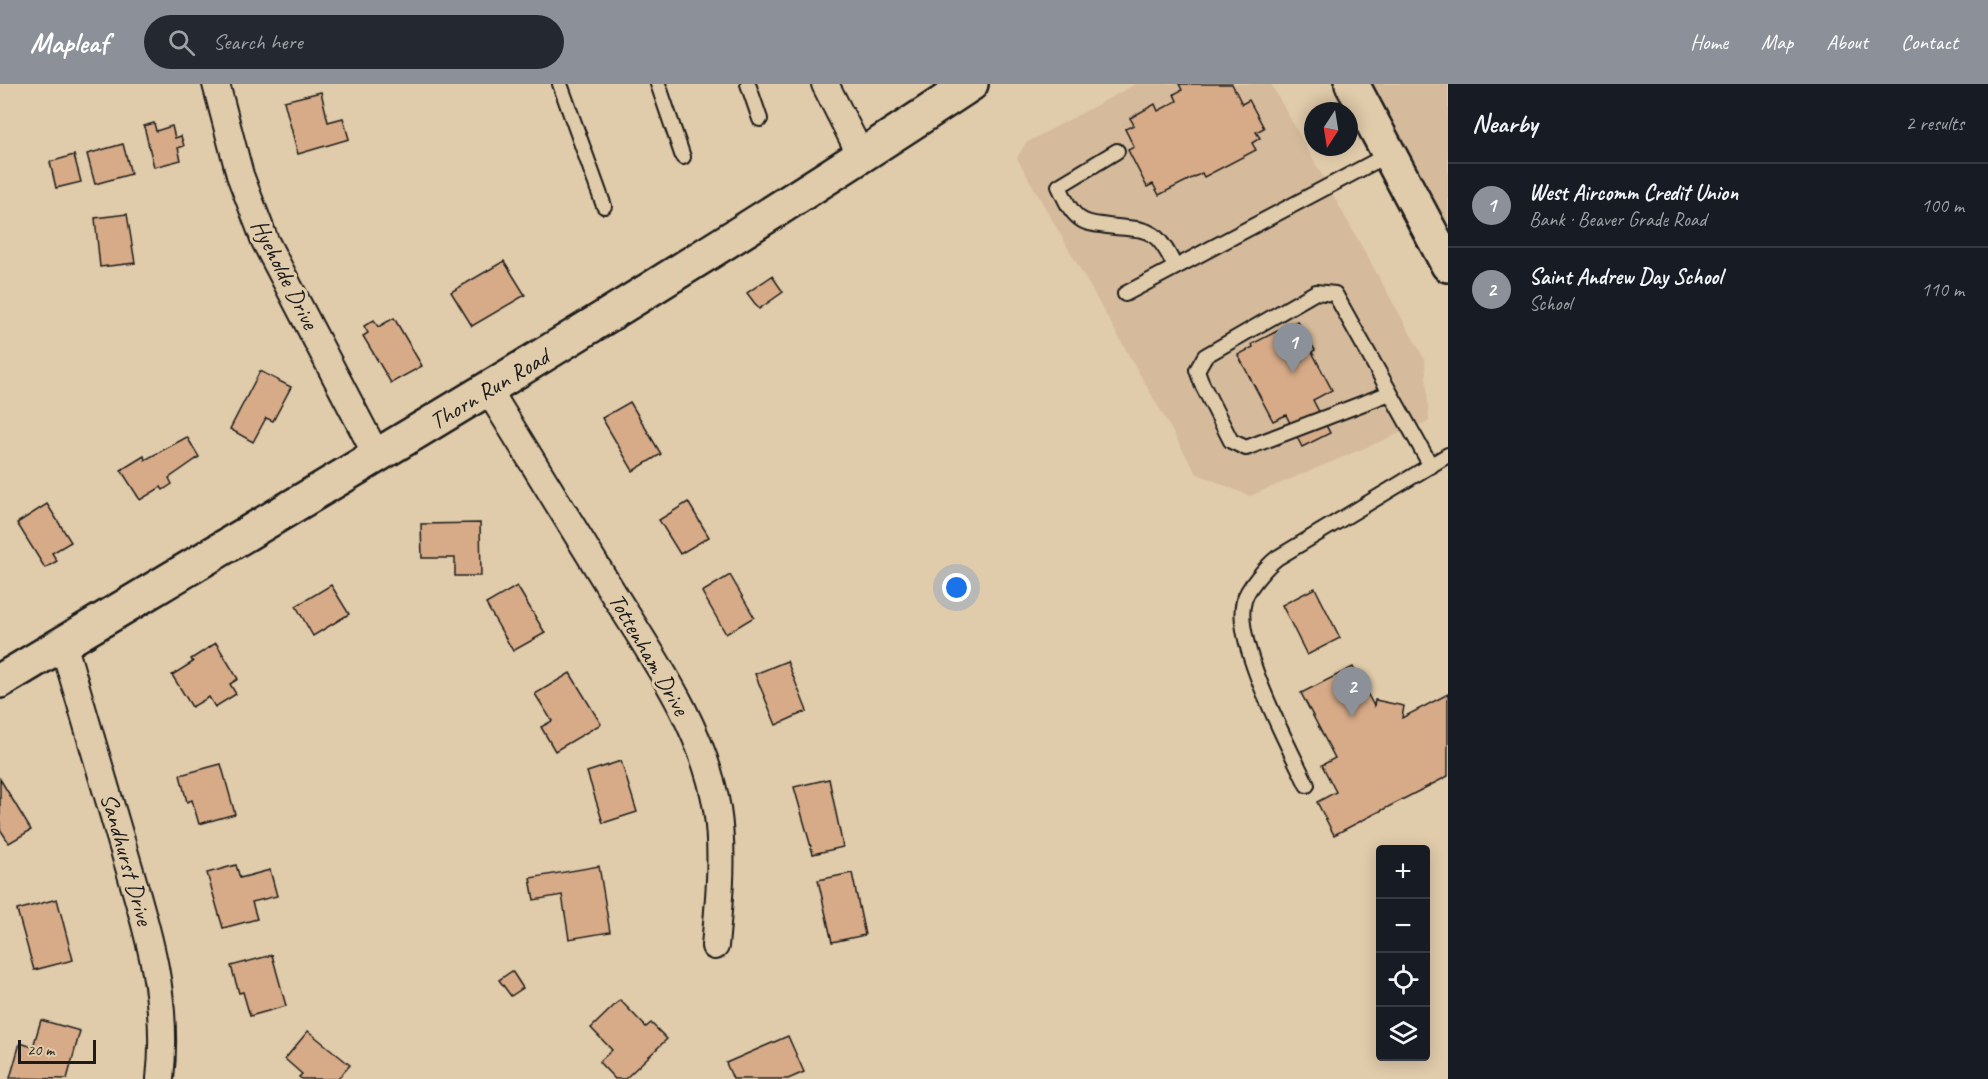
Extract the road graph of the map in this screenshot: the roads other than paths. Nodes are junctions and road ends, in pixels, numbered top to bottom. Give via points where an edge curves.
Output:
1 (216, 84) edge
2 (560, 84) edge
3 (658, 84) edge
4 (748, 84) edge
5 (825, 84) edge
6 (971, 84) edge
7 (1352, 84) edge
8 (760, 119) dead end
9 (1117, 151) dead end
10 (1389, 154) junction
11 (862, 156) junction
12 (683, 157) dead end
13 (604, 206) dead end
14 (1444, 249) edge
15 (1175, 267) junction
16 (1125, 294) dead end
17 (489, 391) junction
18 (1390, 393) junction
19 (1448, 455) edge
20 (376, 456) junction
21 (1431, 466) junction
22 (63, 643) junction
23 (0, 681) edge
24 (1307, 785) dead end
25 (715, 946) dead end
26 (160, 1079) edge

1 - 20 street, Hyeholde Drive via 240,175 265,241
2 - 13 lane
3 - 12 lane
4 - 8 lane
5 - 11 street
6 - 11 street, Thorn Run Road
7 - 10 street
9 - 15 lane via 1059,186 1071,209 1090,224 1143,229 1155,235
10 - 14 street
10 - 15 lane
11 - 17 street, Thorn Run Road
15 - 16 lane
17 - 20 street, Thorn Run Road
17 - 25 street, Tottenham Drive via 653,657 694,731 717,810 719,894
18 - 18 lane via 1335,294 1316,292 1205,356 1197,370 1231,441 1246,448
18 - 21 lane
19 - 21 lane
20 - 22 street, Thorn Run Road
21 - 24 lane via 1277,558 1267,566 1244,601 1244,633 1270,707
22 - 23 street, Thorn Run Road
22 - 26 street, Sandhurst Drive via 152,944 162,1001

